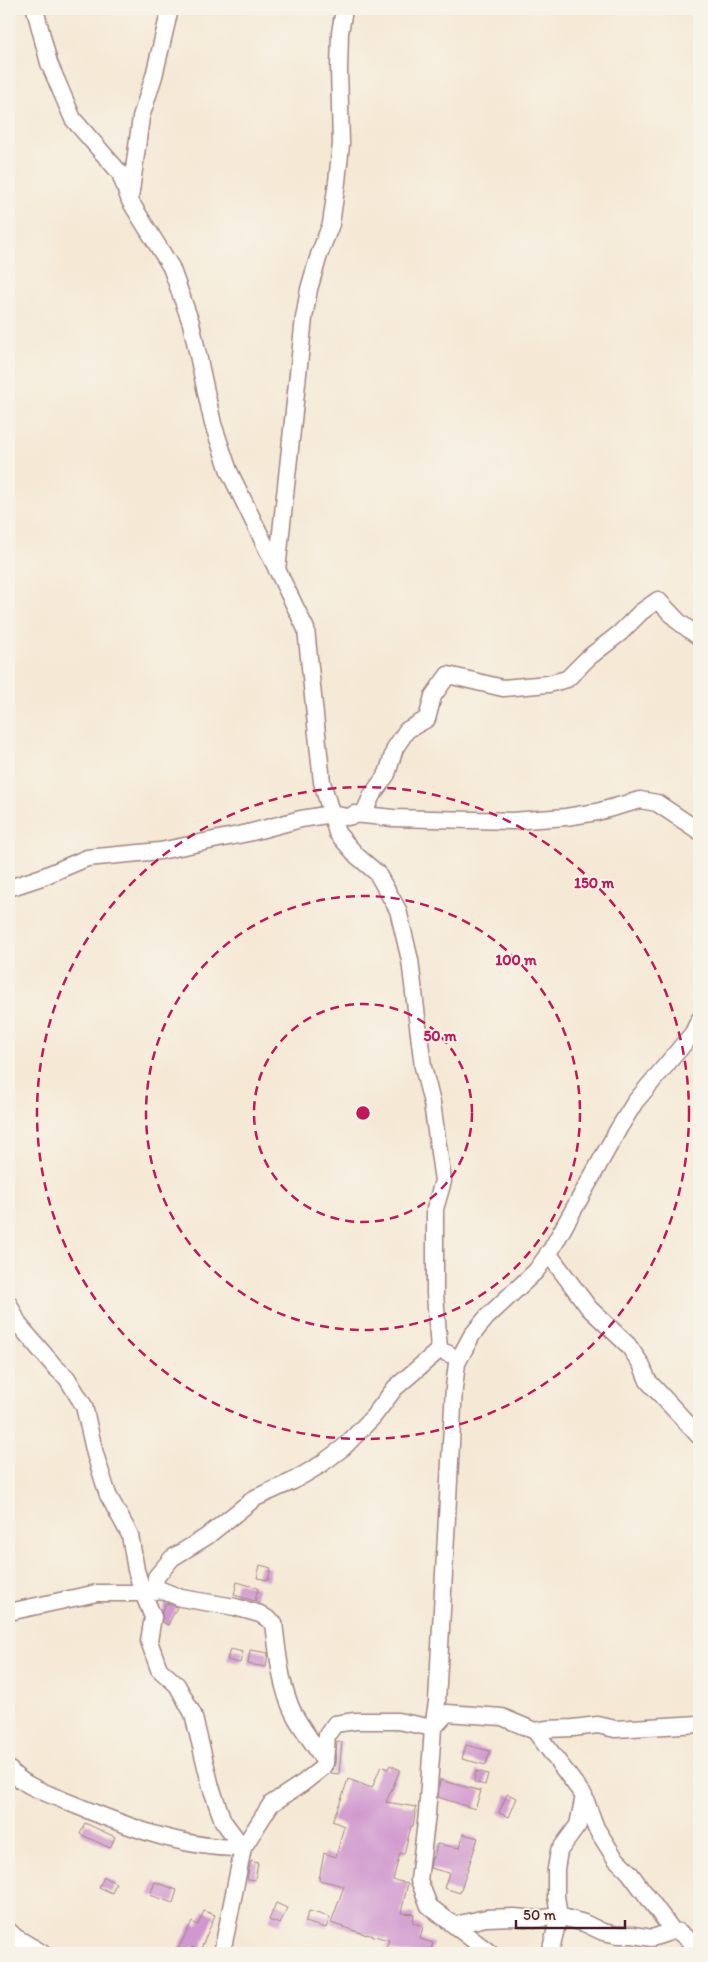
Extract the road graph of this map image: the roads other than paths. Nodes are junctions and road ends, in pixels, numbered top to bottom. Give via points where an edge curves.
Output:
1 (35, 9) edge
2 (170, 9) edge
3 (344, 9) edge
4 (130, 202) junction
5 (277, 570) junction
6 (699, 637) edge
7 (364, 813) junction
8 (332, 814) junction
9 (699, 832) edge
10 (9, 888) edge
11 (699, 1020) edge
12 (548, 1253) junction
13 (9, 1304) edge
14 (439, 1350) junction
15 (457, 1363) junction
16 (699, 1436) edge
17 (149, 1591) junction
18 (9, 1612) edge
19 (699, 1724) edge
20 (433, 1728) junction
21 (535, 1731) junction
22 (325, 1763) junction
23 (9, 1769) edge
24 (584, 1796) junction
25 (243, 1848) junction
26 (559, 1916) junction
27 (454, 1925) junction
28 (9, 1931) edge
29 (674, 1931) junction
30 (699, 1948) edge
31 (42, 1953) edge
32 (222, 1953) edge
33 (490, 1953) edge
34 (550, 1953) edge

1 - 4 street via 49,63 73,119 120,173
2 - 4 street via 141,116
3 - 5 street via 340,33 341,144 337,182 331,224 309,289 304,318
4 - 5 street via 171,267 191,323 213,424 229,471
5 - 8 street via 306,629 322,782
6 - 7 street via 658,600 588,658 568,679 503,688 448,675 433,696 427,719 407,730 395,748 386,774
7 - 8 street via 348,817
7 - 9 street via 393,818 512,821 598,812 640,800 657,803
8 - 10 street via 160,851 87,858
8 - 14 street via 337,833 377,873 398,910 410,960 423,1067 432,1103 443,1181 435,1209
11 - 12 street via 693,1033 635,1102
12 - 15 street via 536,1271 472,1335
12 - 16 street via 589,1308 628,1344 648,1381
13 - 17 street via 19,1325 68,1378 84,1406 108,1495 130,1535 136,1570
14 - 15 street via 451,1355
14 - 17 street via 395,1388 373,1417 336,1453 293,1481 255,1498 206,1537 172,1558
15 - 20 street
17 - 18 street via 97,1593
17 - 22 street via 235,1607 260,1614 274,1624 280,1672 288,1701
17 - 25 street via 153,1617 149,1641 159,1669 177,1686 193,1714 211,1787 224,1821
19 - 21 street via 615,1729 598,1724
20 - 21 street via 446,1713 502,1717
20 - 22 street via 398,1721 335,1724 327,1735
20 - 27 street via 419,1880 430,1906
21 - 24 street
22 - 25 street via 303,1783 271,1804
23 - 25 street via 41,1790 145,1832 206,1845
24 - 26 street via 578,1826 559,1851 556,1869
24 - 29 street via 596,1828 615,1858
25 - 32 street
26 - 27 street via 486,1918
26 - 29 street via 618,1935 652,1938
26 - 34 street
27 - 33 street
28 - 31 street
29 - 30 street

